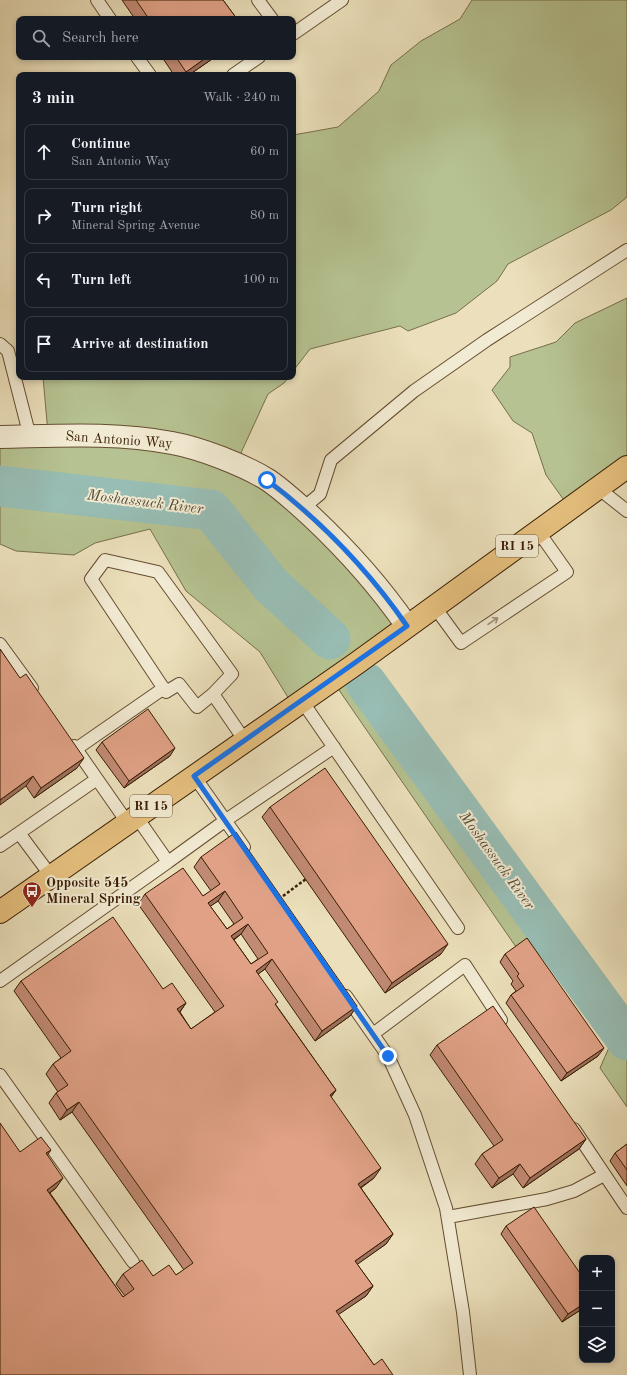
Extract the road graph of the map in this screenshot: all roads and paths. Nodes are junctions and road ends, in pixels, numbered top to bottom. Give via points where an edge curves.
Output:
1 (97, 0) edge
2 (258, 0) edge
3 (342, 0) edge
4 (108, 16) edge
5 (270, 16) edge
6 (296, 32) edge
7 (139, 60) edge
8 (255, 60) edge
9 (148, 72) edge
10 (237, 72) edge
11 (627, 250) edge
12 (0, 344) edge
13 (30, 437) junction
14 (0, 438) edge
15 (627, 467) edge
16 (598, 488) junction
17 (302, 509) junction
18 (627, 510) edge
19 (538, 532) junction
20 (434, 606) junction
21 (407, 626) junction
22 (0, 644) edge
23 (164, 688) junction
24 (213, 694) junction
25 (40, 700) edge
26 (302, 701) junction
27 (67, 737) edge
28 (245, 741) junction
29 (334, 746) junction
30 (76, 749) junction
31 (194, 776) junction
32 (97, 779) junction
33 (132, 820) junction
34 (226, 820) junction
35 (19, 833) junction
36 (0, 846) edge
37 (252, 860) edge
38 (168, 862) junction
39 (51, 876) junction
40 (306, 879) edge
41 (279, 900) edge
42 (0, 912) edge
43 (458, 928) dead end
44 (0, 981) edge
45 (341, 989) edge
46 (508, 1031) edge
47 (372, 1034) junction
48 (0, 1075) edge
49 (565, 1116) edge
50 (604, 1175) junction
51 (627, 1208) edge
52 (448, 1217) junction
53 (132, 1262) dead end
54 (470, 1375) edge

1 - 4 lane
2 - 5 lane
3 - 6 lane
7 - 9 lane
8 - 10 lane
11 - 17 lane via 487,340 414,391 331,460 320,494
12 - 13 lane via 8,351
13 - 14 street, San Antonio Way
13 - 17 street, San Antonio Way via 95,435 178,444 232,463 262,477
15 - 16 main road, RI 15
16 - 18 lane
16 - 19 main road, RI 15
17 - 21 street, San Antonio Way via 386,595
19 - 20 main road, RI 15
20 -> 19 lane via 460,643 567,572
20 - 21 main road, RI 15
21 - 26 main road, RI 15
22 - 25 lane
23 - 24 lane via 166,692 179,684 197,707
23 - 24 lane via 91,579 105,560 158,572 232,674
23 - 30 lane
24 - 28 lane
26 - 28 main road, RI 15
26 - 29 lane
27 - 30 lane
28 - 31 main road, RI 15
29 - 34 lane
29 - 43 lane
30 - 32 lane
31 - 33 main road, RI 15
31 - 34 lane
32 - 33 lane
32 - 35 lane
33 - 38 lane
33 - 39 main road, RI 15
34 - 37 lane
34 - 38 lane
35 - 36 lane
35 - 39 lane
38 - 44 lane
39 - 42 main road, RI 15
40 - 41 path
45 - 47 lane
46 - 47 lane via 465,965
47 - 52 lane via 388,1056 415,1115
48 - 53 lane
49 - 50 lane
50 - 51 lane
50 - 52 lane via 574,1191 548,1199
52 - 54 lane via 464,1312

